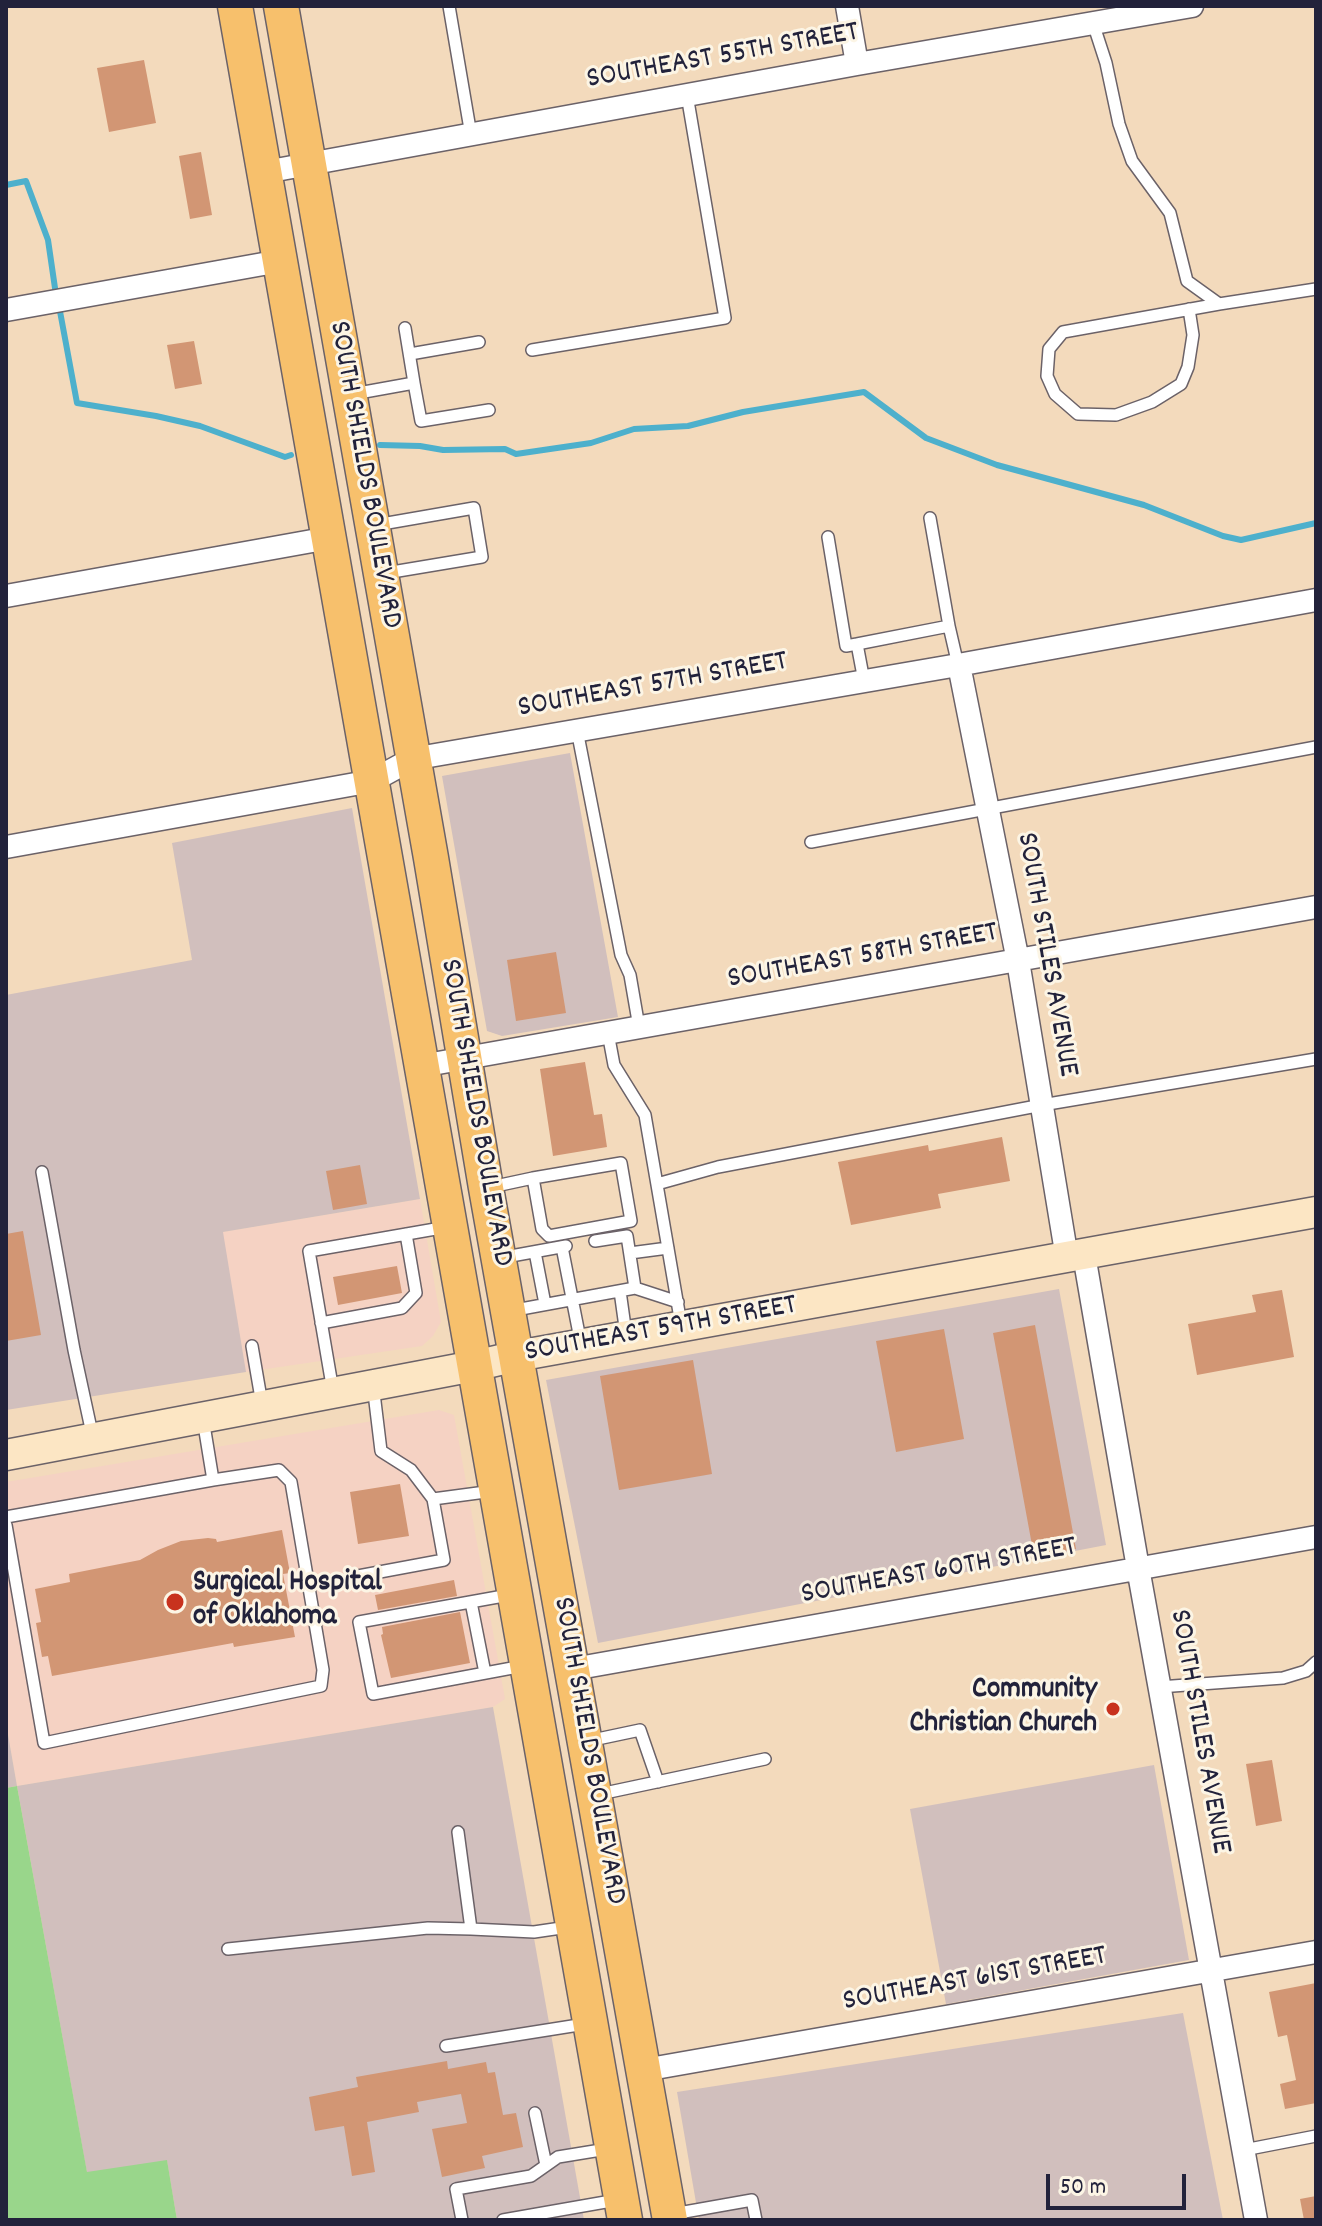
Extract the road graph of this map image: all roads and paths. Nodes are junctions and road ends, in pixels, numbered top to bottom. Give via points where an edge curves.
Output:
1 (235, 6) edge
2 (281, 6) edge
3 (449, 6) edge
4 (847, 6) edge
5 (1192, 6) edge
6 (1093, 23) junction
7 (857, 64) junction
8 (687, 95) junction
9 (471, 136) junction
10 (308, 165) junction
11 (265, 172) junction
12 (280, 261) junction
13 (1316, 289) edge
14 (1219, 304) junction
15 (1189, 309) junction
16 (6, 310) edge
17 (405, 328) dead end
18 (479, 342) dead end
19 (532, 350) dead end
20 (410, 354) junction
21 (414, 383) junction
22 (348, 395) junction
23 (489, 410) dead end
24 (930, 518) dead end
25 (372, 526) junction
26 (828, 537) dead end
27 (329, 538) junction
28 (380, 574) junction
29 (6, 596) edge
30 (1316, 600) edge
31 (949, 626) junction
32 (857, 644) junction
33 (959, 665) junction
34 (864, 681) junction
35 (577, 730) junction
36 (1316, 747) edge
37 (412, 759) junction
38 (372, 781) junction
39 (988, 808) junction
40 (811, 842) dead end
41 (6, 847) edge
42 (1316, 907) edge
43 (1018, 961) junction
44 (639, 1027) junction
45 (608, 1033) junction
46 (464, 1058) junction
47 (1316, 1059) edge
48 (421, 1066) junction
49 (1042, 1105) junction
50 (42, 1172) dead end
51 (533, 1178) junction
52 (657, 1184) junction
53 (486, 1188) junction
54 (1316, 1212) edge
55 (449, 1227) junction
56 (406, 1234) junction
57 (595, 1241) dead end
58 (668, 1248) junction
59 (535, 1252) junction
60 (630, 1253) junction
61 (1075, 1256) junction
62 (500, 1258) junction
63 (635, 1288) junction
64 (620, 1291) junction
65 (571, 1300) junction
66 (545, 1304) junction
67 (509, 1311) junction
68 (680, 1315) junction
69 (321, 1323) junction
70 (627, 1337) junction
71 (581, 1345) junction
72 (252, 1346) dead end
73 (517, 1356) junction
74 (474, 1366) junction
75 (373, 1385) junction
76 (333, 1392) junction
77 (262, 1406) junction
78 (203, 1418) junction
79 (93, 1439) junction
80 (6, 1455) edge
81 (213, 1480) junction
82 (496, 1491) junction
83 (433, 1499) junction
84 (6, 1517) edge
85 (6, 1525) edge
86 (1316, 1537) edge
87 (1138, 1568) junction
88 (358, 1576) dead end
89 (514, 1594) junction
90 (471, 1602) junction
91 (1316, 1662) edge
92 (527, 1665) junction
93 (573, 1669) junction
94 (485, 1673) junction
95 (1159, 1687) junction
96 (586, 1742) junction
97 (765, 1759) dead end
98 (658, 1782) junction
99 (595, 1795) junction
100 (458, 1832) dead end
101 (617, 1919) junction
102 (573, 1926) junction
103 (471, 1929) junction
104 (228, 1949) dead end
105 (1316, 1952) edge
106 (1211, 1970) junction
107 (590, 2024) junction
108 (446, 2046) dead end
109 (644, 2070) junction
110 (535, 2113) dead end
111 (1316, 2136) edge
112 (612, 2148) junction
113 (1244, 2150) junction
114 (546, 2165) junction
115 (623, 2210) edge
116 (669, 2217) edge
117 (462, 2220) edge
118 (503, 2220) edge
119 (756, 2220) edge
120 (1256, 2220) edge

1 - 11 main road, SOUTH SHIELDS BOULEVARD
2 - 10 main road, SOUTH SHIELDS BOULEVARD
3 - 9 lane
4 - 7 street
5 - 6 street, SOUTHEAST 55TH STREET
6 - 7 street, SOUTHEAST 55TH STREET
6 - 14 lane via 1132,161 1170,213 1187,281
7 - 8 street, SOUTHEAST 55TH STREET
8 - 9 street, SOUTHEAST 55TH STREET
8 - 19 lane via 725,318
9 - 10 street, SOUTHEAST 55TH STREET
10 - 11 street, SOUTHEAST 55TH STREET
10 - 22 main road, SOUTH SHIELDS BOULEVARD
11 - 12 main road, SOUTH SHIELDS BOULEVARD
12 - 16 street
12 - 27 main road, SOUTH SHIELDS BOULEVARD
13 - 14 lane
14 - 15 lane
15 - 15 lane via 1063,332 1049,349 1047,376 1055,394 1078,414 1116,415 1181,384 1193,335
17 - 20 lane
18 - 20 lane
20 - 21 lane
21 - 22 lane
21 - 23 lane via 421,421
22 - 25 main road, SOUTH SHIELDS BOULEVARD
24 - 31 lane
25 - 28 main road, SOUTH SHIELDS BOULEVARD
25 - 28 lane via 474,508 482,557
26 - 32 lane via 846,646
27 - 29 street
27 - 38 main road, SOUTH SHIELDS BOULEVARD
28 - 37 main road, SOUTH SHIELDS BOULEVARD
30 - 33 street, SOUTHEAST 57TH STREET
31 - 32 lane
31 - 33 lane
32 - 34 lane
33 - 34 street, SOUTHEAST 57TH STREET
33 - 39 street, SOUTH STILES AVENUE
34 - 35 street, SOUTHEAST 57TH STREET
35 - 37 street, SOUTHEAST 57TH STREET
35 - 44 lane
36 - 39 lane
37 - 38 street, SOUTHEAST 57TH STREET
37 - 46 main road, SOUTH SHIELDS BOULEVARD
38 - 41 street, SOUTHEAST 57TH STREET
38 - 48 main road, SOUTH SHIELDS BOULEVARD
39 - 40 lane
39 - 43 street, SOUTH STILES AVENUE
42 - 43 street, SOUTHEAST 58TH STREET
43 - 44 street, SOUTHEAST 58TH STREET
43 - 49 street, SOUTH STILES AVENUE
44 - 45 street, SOUTHEAST 58TH STREET
45 - 46 street, SOUTHEAST 58TH STREET
45 - 52 lane via 614,1065 645,1115
46 - 48 street, SOUTHEAST 58TH STREET
46 - 53 main road, SOUTH SHIELDS BOULEVARD
47 - 49 lane
48 - 55 main road, SOUTH SHIELDS BOULEVARD
49 - 52 lane via 718,1167
49 - 61 street, SOUTH STILES AVENUE
50 - 79 lane
51 - 51 lane via 621,1163 631,1221 549,1236 542,1229
51 - 53 lane
52 - 58 lane
53 - 62 main road, SOUTH SHIELDS BOULEVARD
54 - 61 main road, SOUTHEAST 59TH STREET
55 - 56 lane
55 - 74 main road, SOUTH SHIELDS BOULEVARD
56 - 69 lane via 416,1293 402,1308
56 - 69 lane via 309,1251
57 - 60 lane via 627,1236
58 - 60 lane
58 - 68 lane
59 - 62 lane
59 - 65 lane via 565,1246
59 - 66 lane
60 - 63 lane
61 - 68 main road, SOUTHEAST 59TH STREET
61 - 87 street, SOUTH STILES AVENUE
62 - 67 main road, SOUTH SHIELDS BOULEVARD
63 - 64 lane
63 - 68 lane
64 - 65 lane
64 - 70 lane
65 - 66 lane
65 - 71 lane
66 - 67 lane
67 - 73 main road, SOUTH SHIELDS BOULEVARD
68 - 70 main road, SOUTHEAST 59TH STREET
69 - 76 lane
70 - 71 main road, SOUTHEAST 59TH STREET
71 - 73 main road, SOUTHEAST 59TH STREET
72 - 77 lane
73 - 74 main road, SOUTHEAST 59TH STREET
73 - 93 main road, SOUTH SHIELDS BOULEVARD
74 - 75 main road, SOUTHEAST 59TH STREET
74 - 82 main road, SOUTH SHIELDS BOULEVARD
75 - 76 main road, SOUTHEAST 59TH STREET
75 - 83 lane via 381,1451 411,1470
76 - 77 main road, SOUTHEAST 59TH STREET
77 - 78 main road, SOUTHEAST 59TH STREET
78 - 79 main road, SOUTHEAST 59TH STREET
78 - 81 lane
79 - 80 main road, SOUTHEAST 59TH STREET
81 - 84 lane
81 - 85 lane via 279,1470 291,1482 323,1670 321,1686 44,1743
82 - 83 lane
82 - 89 main road, SOUTH SHIELDS BOULEVARD
83 - 88 lane via 444,1560
86 - 87 street, SOUTHEAST 60TH STREET
87 - 93 street, SOUTHEAST 60TH STREET
87 - 95 street, SOUTH STILES AVENUE
89 - 90 lane
89 - 92 main road, SOUTH SHIELDS BOULEVARD
90 - 94 lane
90 - 94 lane via 359,1622 373,1694
91 - 95 lane via 1283,1678
92 - 94 lane
92 - 102 main road, SOUTH SHIELDS BOULEVARD
93 - 96 main road, SOUTH SHIELDS BOULEVARD
95 - 106 street, SOUTH STILES AVENUE
96 - 98 lane via 640,1730
96 - 99 main road, SOUTH SHIELDS BOULEVARD
97 - 98 lane
98 - 99 lane
99 - 101 main road, SOUTH SHIELDS BOULEVARD
100 - 103 lane
101 - 102 main road
101 - 109 main road, SOUTH SHIELDS BOULEVARD
102 - 103 lane via 534,1932
102 - 107 main road, SOUTH SHIELDS BOULEVARD
103 - 104 lane via 428,1928
105 - 106 street, SOUTHEAST 61ST STREET
106 - 109 street, SOUTHEAST 61ST STREET
106 - 113 street, SOUTH STILES AVENUE
107 - 108 lane
107 - 112 main road, SOUTH SHIELDS BOULEVARD
109 - 116 main road, SOUTH SHIELDS BOULEVARD
110 - 114 lane
111 - 113 lane
112 - 114 lane via 558,2157
112 - 115 main road, SOUTH SHIELDS BOULEVARD
113 - 120 street, SOUTH STILES AVENUE
114 - 117 lane via 531,2176 456,2189
115 - 118 lane
116 - 119 lane via 752,2200

